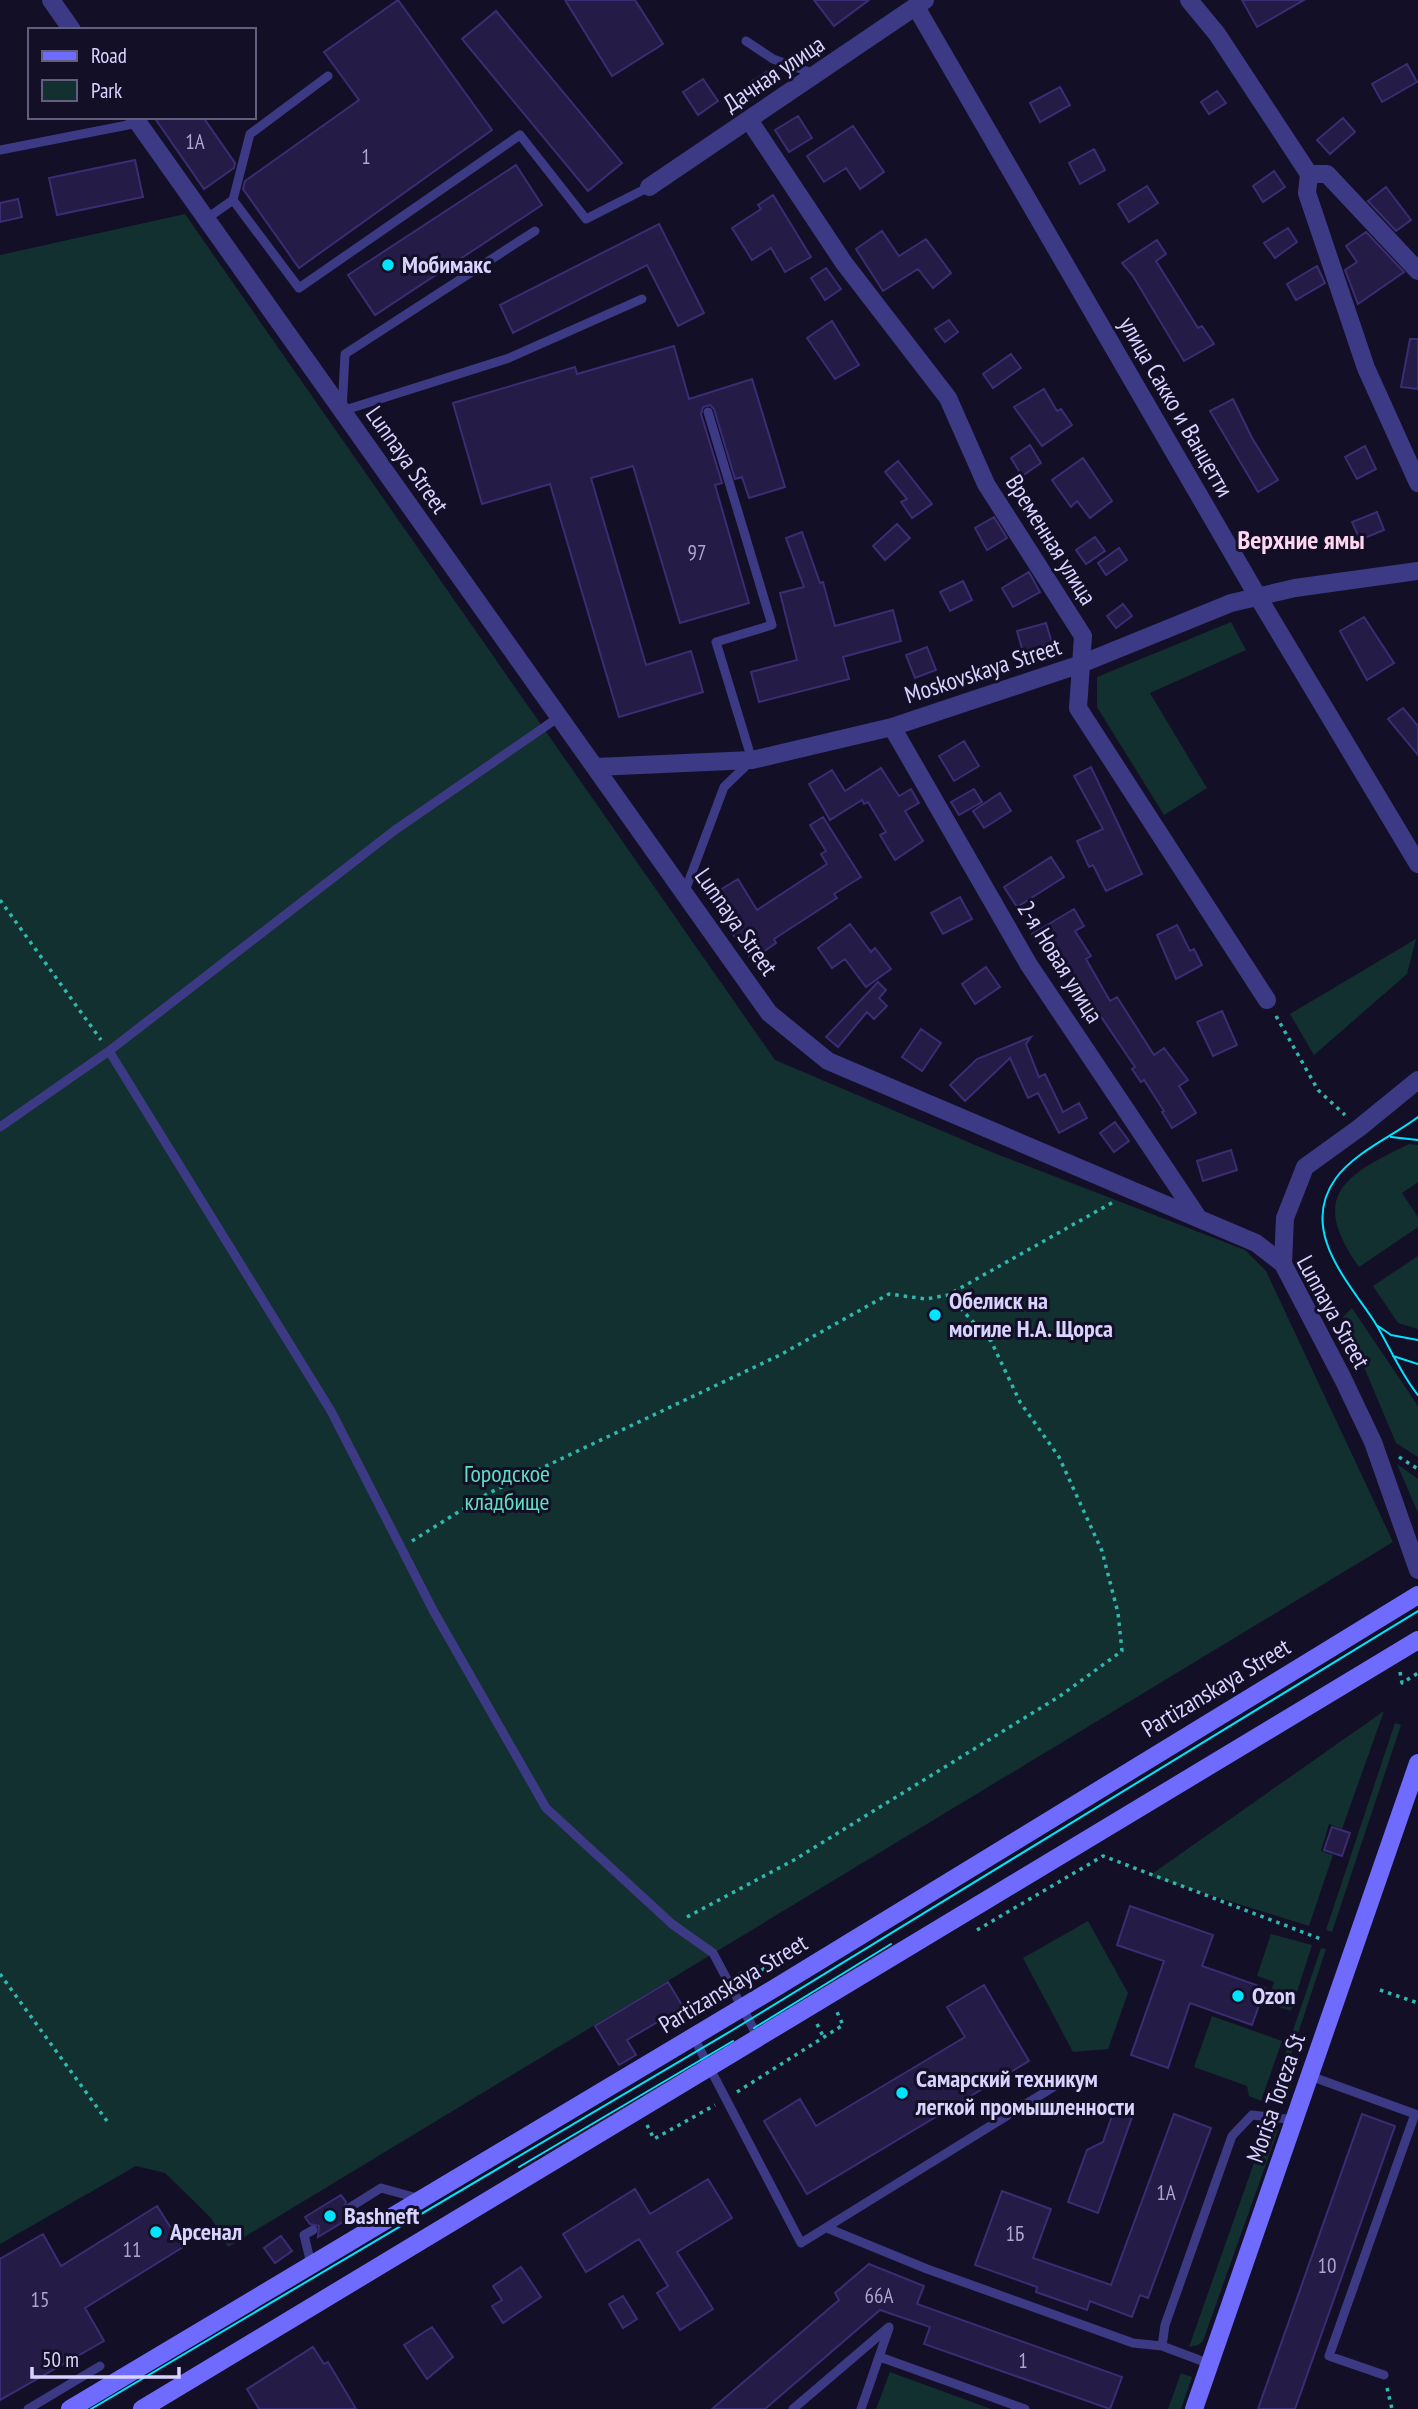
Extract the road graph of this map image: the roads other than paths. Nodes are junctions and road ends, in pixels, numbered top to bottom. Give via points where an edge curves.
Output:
1 (51, 0) edge
2 (1189, 0) edge
3 (921, 3) edge
4 (71, 28) edge
5 (746, 41) dead end
6 (817, 74) junction
7 (328, 76) dead end
8 (136, 120) edge
9 (749, 120) junction
10 (0, 150) edge
11 (1309, 174) junction
12 (649, 187) joint
13 (233, 200) junction
14 (206, 219) junction
15 (535, 231) dead end
16 (1418, 271) edge
17 (642, 299) dead end
18 (342, 411) junction
19 (708, 412) dead end
20 (1418, 483) edge
21 (1418, 571) edge
22 (1258, 597) junction
23 (1081, 664) junction
24 (559, 717) junction
25 (892, 727) junction
26 (752, 760) junction
27 (596, 767) junction
28 (1418, 864) edge
29 (685, 891) junction
30 (1267, 1000) road end
31 (109, 1051) junction
32 (1418, 1080) edge
33 (0, 1127) edge
34 (1197, 1217) junction
35 (1283, 1264) junction
36 (1418, 1570) edge
37 (1418, 1595) edge
38 (1418, 1640) edge
39 (1418, 1763) edge
40 (742, 2007) junction
41 (693, 2036) junction
42 (759, 2039) junction
43 (710, 2068) junction
44 (1310, 2076) junction
45 (1069, 2078) dead end
46 (1295, 2120) junction
47 (423, 2200) junction
48 (349, 2208) dead end
49 (827, 2228) junction
50 (313, 2230) dead end
51 (312, 2264) junction
52 (1162, 2346) junction
53 (880, 2357) junction
54 (1210, 2364) junction
55 (100, 2366) dead end
56 (1384, 2375) road end
57 (28, 2409) edge
58 (70, 2409) edge
59 (142, 2409) edge
60 (793, 2409) edge
61 (861, 2409) edge
62 (1025, 2409) edge
63 (1194, 2409) edge

1 - 4 street
2 - 11 street via 1217,34
3 - 6 street, Дачная улица
3 - 22 street, улица Сакко и Ванцетти
5 - 6 lane via 773,59
6 - 9 street, Дачная улица
7 - 13 lane via 250,134
8 - 10 lane
8 - 14 street, Lunnaya Street
9 - 12 street, Дачная улица
9 - 23 street, Временная улица via 844,263 948,398 986,484 1083,636
11 - 16 street via 1327,174
11 - 20 street via 1307,193 1366,368
12 - 13 lane via 586,219 520,135 299,288
13 - 14 lane
14 - 18 street, Lunnaya Street
15 - 18 lane via 345,354
17 - 18 lane via 509,358
18 - 24 street, Lunnaya Street
19 - 26 lane via 772,625 716,642
21 - 22 street, Moskovskaya Street
22 - 23 street, Moskovskaya Street via 1231,603
22 - 28 street, улица Сакко и Ванцетти
23 - 25 street, Moskovskaya Street
23 - 30 street, Временная улица via 1079,708
24 - 27 street, Lunnaya Street
24 - 31 lane via 395,830
25 - 26 street, Moskovskaya Street
25 - 34 street, 2-я Новая улица via 1029,965
26 - 27 street, Moskovskaya Street
26 - 29 lane via 724,787
27 - 29 street, Lunnaya Street
29 - 34 street, Lunnaya Street via 769,1013 828,1061
31 - 33 lane
31 - 40 lane via 331,1411 401,1548 546,1808 673,1924 713,1953
32 - 35 street via 1305,1167 1285,1218
34 - 35 street, Lunnaya Street via 1256,1243
35 - 36 street, Lunnaya Street via 1373,1442
37 - 40 street, Partizanskaya Street
38 - 42 street
39 - 44 street, Morisa Toreza St
40 - 41 street, Partizanskaya Street
40 - 42 lane
41 - 43 lane
41 - 47 street, Partizanskaya Street
42 - 43 street
43 - 49 lane via 801,2243
43 - 59 street
44 - 46 street, Morisa Toreza St
44 - 56 lane via 1415,2114 1329,2356
45 - 49 lane
46 - 52 lane via 1252,2115 1232,2136 1165,2325
46 - 54 street, Morisa Toreza St
47 - 48 lane via 381,2188
47 - 51 street, Partizanskaya Street
49 - 52 lane via 1133,2343
50 - 51 lane via 304,2235
51 - 58 street, Partizanskaya Street
52 - 54 lane
53 - 60 lane via 889,2328
53 - 61 lane
53 - 62 lane
54 - 63 street, Morisa Toreza St
55 - 57 lane

